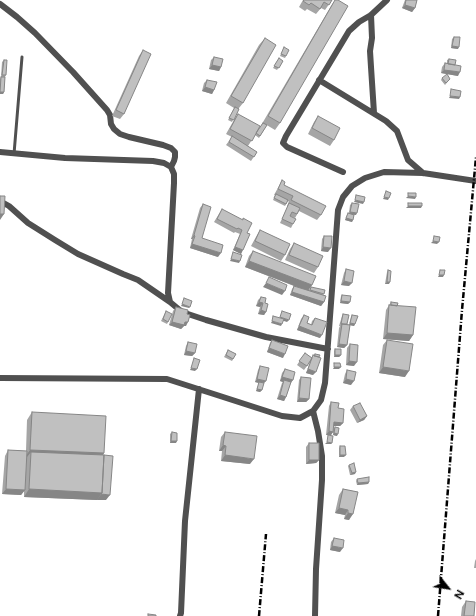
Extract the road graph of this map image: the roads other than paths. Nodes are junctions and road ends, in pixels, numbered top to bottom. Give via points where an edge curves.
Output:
1 (387, 0) edge
2 (0, 4) edge
3 (371, 15) junction
4 (22, 57) dead end
5 (319, 80) junction
6 (374, 113) junction
7 (0, 152) edge
8 (14, 154) junction
9 (170, 167) junction
10 (343, 172) dead end
11 (423, 173) junction
12 (476, 181) edge
13 (0, 201) edge
14 (170, 302) junction
15 (328, 349) junction
16 (0, 378) edge
17 (198, 389) junction
18 (313, 411) junction
19 (180, 616) edge
20 (315, 616) edge

1 - 3 street
2 - 9 street via 35,33 73,72 107,110 114,129 129,137 171,148 175,152 175,157
3 - 5 street via 349,31
3 - 6 street via 370,67
4 - 8 lane
5 - 6 street
5 - 10 street via 283,143
6 - 11 street via 397,131 408,160
7 - 8 street
8 - 9 street via 153,161
9 - 14 street via 174,174 174,183 168,293
11 - 12 street
11 - 15 street via 384,172 365,178 352,186 343,197 338,210
13 - 14 street via 28,223 78,254 138,280
14 - 15 street via 182,312 206,320 266,337
15 - 18 street via 321,400
16 - 17 street via 166,380
17 - 18 street via 282,416 300,418
17 - 19 street via 185,522
18 - 20 street via 322,456

